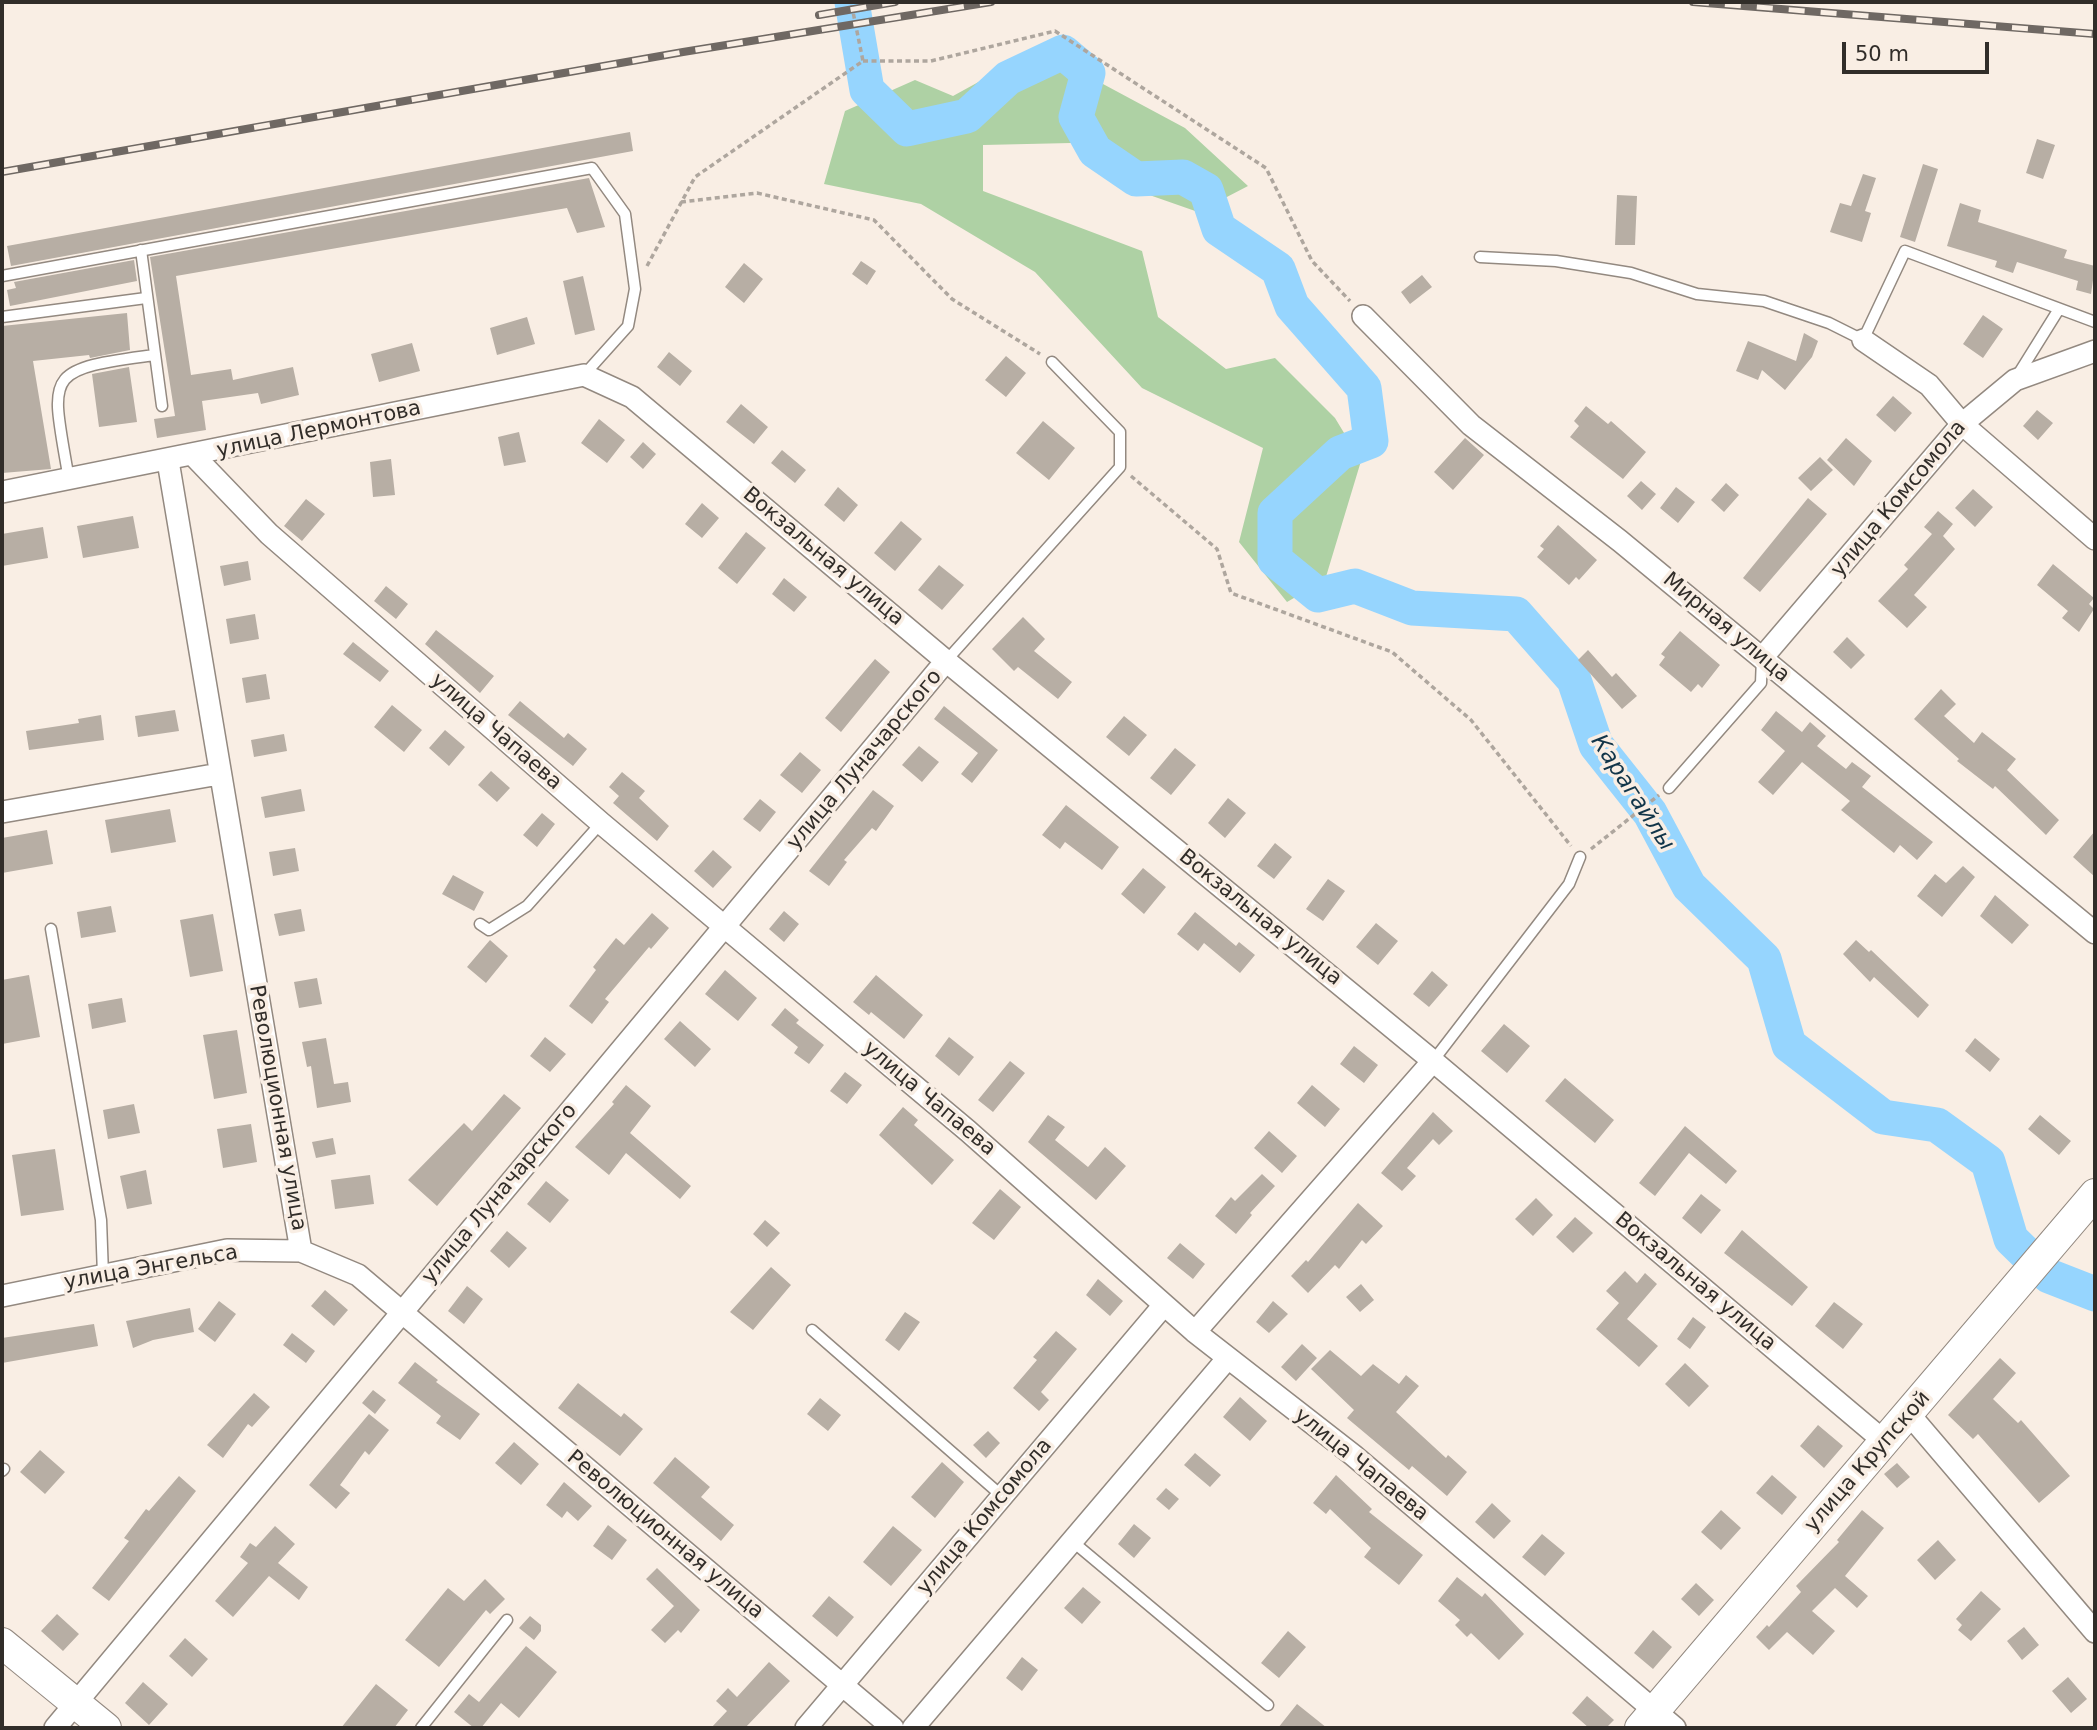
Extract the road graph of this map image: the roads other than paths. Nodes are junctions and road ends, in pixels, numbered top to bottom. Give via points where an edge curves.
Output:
1 (141, 250) junction
2 (1480, 257) dead end
3 (2, 276) edge
4 (146, 298) junction
5 (2059, 309) junction
6 (1363, 316) road end
7 (2, 317) edge
8 (2095, 322) edge
9 (1863, 340) junction
10 (2095, 351) edge
11 (154, 355) junction
12 (1052, 362) road end
13 (584, 375) junction
14 (2015, 380) junction
15 (162, 406) dead end
16 (1962, 424) junction
17 (194, 456) junction
18 (168, 461) junction
19 (69, 480) junction
20 (2, 492) edge
21 (2095, 539) edge
22 (1762, 658) junction
23 (946, 661) junction
24 (219, 774) junction
25 (1669, 788) road end
26 (2, 813) edge
27 (601, 823) junction
28 (1580, 858) road end
29 (480, 924) dead end
30 (726, 928) junction
31 (51, 929) dead end
32 (2095, 933) edge
33 (1433, 1061) junction
34 (2095, 1194) edge
35 (301, 1251) junction
36 (103, 1275) junction
37 (2, 1296) edge
38 (1164, 1305) junction
39 (400, 1311) junction
40 (812, 1330) dead end
41 (1195, 1332) junction
42 (1227, 1359) junction
43 (1909, 1415) junction
44 (1885, 1442) junction
45 (1002, 1496) junction
46 (1072, 1541) junction
47 (507, 1620) dead end
48 (2095, 1632) edge
49 (2, 1643) edge
50 (842, 1686) junction
51 (76, 1704) junction
52 (1268, 1705) dead end
53 (1657, 1722) edge
54 (55, 1728) edge
55 (106, 1728) edge
56 (421, 1728) edge
57 (806, 1728) edge
58 (893, 1728) edge
59 (913, 1728) edge

1 - 3 lane
1 - 4 lane
1 - 13 lane via 592,168 625,214 635,289 628,326
2 - 9 lane via 1556,261 1631,273 1697,293 1764,301
4 - 7 lane
4 - 11 lane
5 - 8 lane
5 - 9 lane via 1905,251
5 - 14 lane
6 - 22 street, Мирная улица via 1471,425
9 - 16 street via 1929,385
10 - 14 street, улица Комсомола
11 - 15 lane
11 - 19 lane via 78,368 61,382 55,401
12 - 23 lane via 1120,432 1121,467
13 - 17 street, улица Лермонтова
13 - 23 street, Вокзальная улица via 632,397
14 - 16 street, улица Комсомола
16 - 21 street
16 - 22 street, улица Комсомола
17 - 18 street, улица Лермонтова
17 - 27 street, улица Чапаева via 269,534
18 - 19 street, улица Лермонтова
18 - 24 street, Революционная улица
19 - 20 street, улица Лермонтова
22 - 25 lane via 1761,683
22 - 32 street, Мирная улица
23 - 30 street, улица Луначарского
23 - 33 street, Вокзальная улица
24 - 26 street
24 - 35 street, Революционная улица
27 - 29 lane via 527,906 489,930
27 - 30 street, улица Чапаева
28 - 33 lane via 1569,884
30 - 38 street, улица Чапаева via 968,1131
30 - 39 street, улица Луначарского
31 - 36 lane via 101,1220
33 - 41 street
33 - 44 street, Вокзальная улица
34 - 43 main road, улица Крупской
35 - 36 street, улица Энгельса via 227,1250
35 - 39 street, Революционная улица via 358,1275
36 - 37 street, улица Энгельса
38 - 41 street, улица Чапаева
38 - 45 street, улица Комсомола
39 - 50 street, Революционная улица
39 - 51 street, улица Луначарского
40 - 45 lane
41 - 42 street, улица Чапаева
42 - 46 street
42 - 53 street, улица Чапаева via 1353,1455
43 - 44 main road, улица Крупской
43 - 48 street
44 - 53 main road, улица Крупской
45 - 50 street, улица Комсомола
46 - 52 lane
46 - 59 street
47 - 56 lane
49 - 51 main road
50 - 57 street, улица Комсомола
50 - 58 street, Революционная улица
51 - 54 street, улица Луначарского
51 - 55 main road

